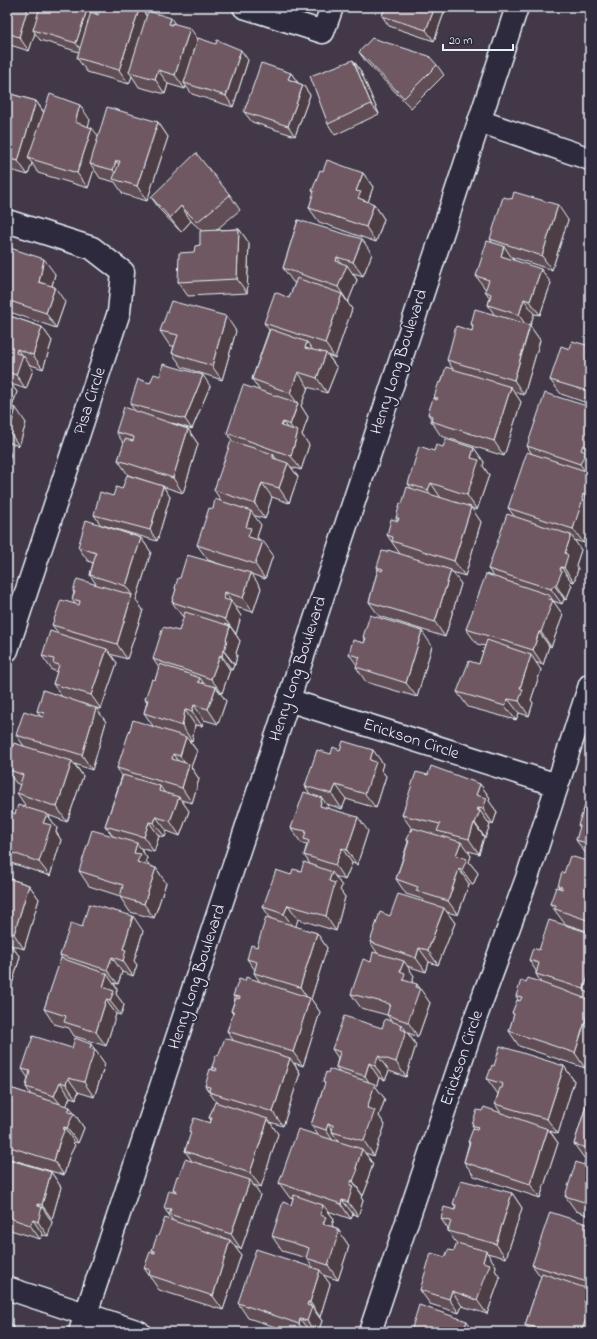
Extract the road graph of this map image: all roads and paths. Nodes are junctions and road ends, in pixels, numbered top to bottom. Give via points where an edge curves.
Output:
1 (244, 7) edge
2 (332, 7) edge
3 (517, 7) edge
4 (479, 121) junction
5 (590, 159) edge
6 (7, 221) edge
7 (7, 650) edge
8 (590, 685) edge
9 (288, 700) junction
10 (556, 785) junction
11 (7, 1288) edge
12 (82, 1324) edge
13 (139, 1332) edge
14 (370, 1332) edge

1 - 2 street via 323,32
3 - 4 street, Henry Long Boulevard
4 - 5 street
4 - 9 street, Henry Long Boulevard
6 - 7 street, Pisa Circle via 92,248 124,272 119,312
8 - 10 street, Erickson Circle
9 - 10 street, Erickson Circle
9 - 12 street, Henry Long Boulevard
10 - 14 street, Erickson Circle via 527,878 475,1019
11 - 12 street
12 - 13 street

